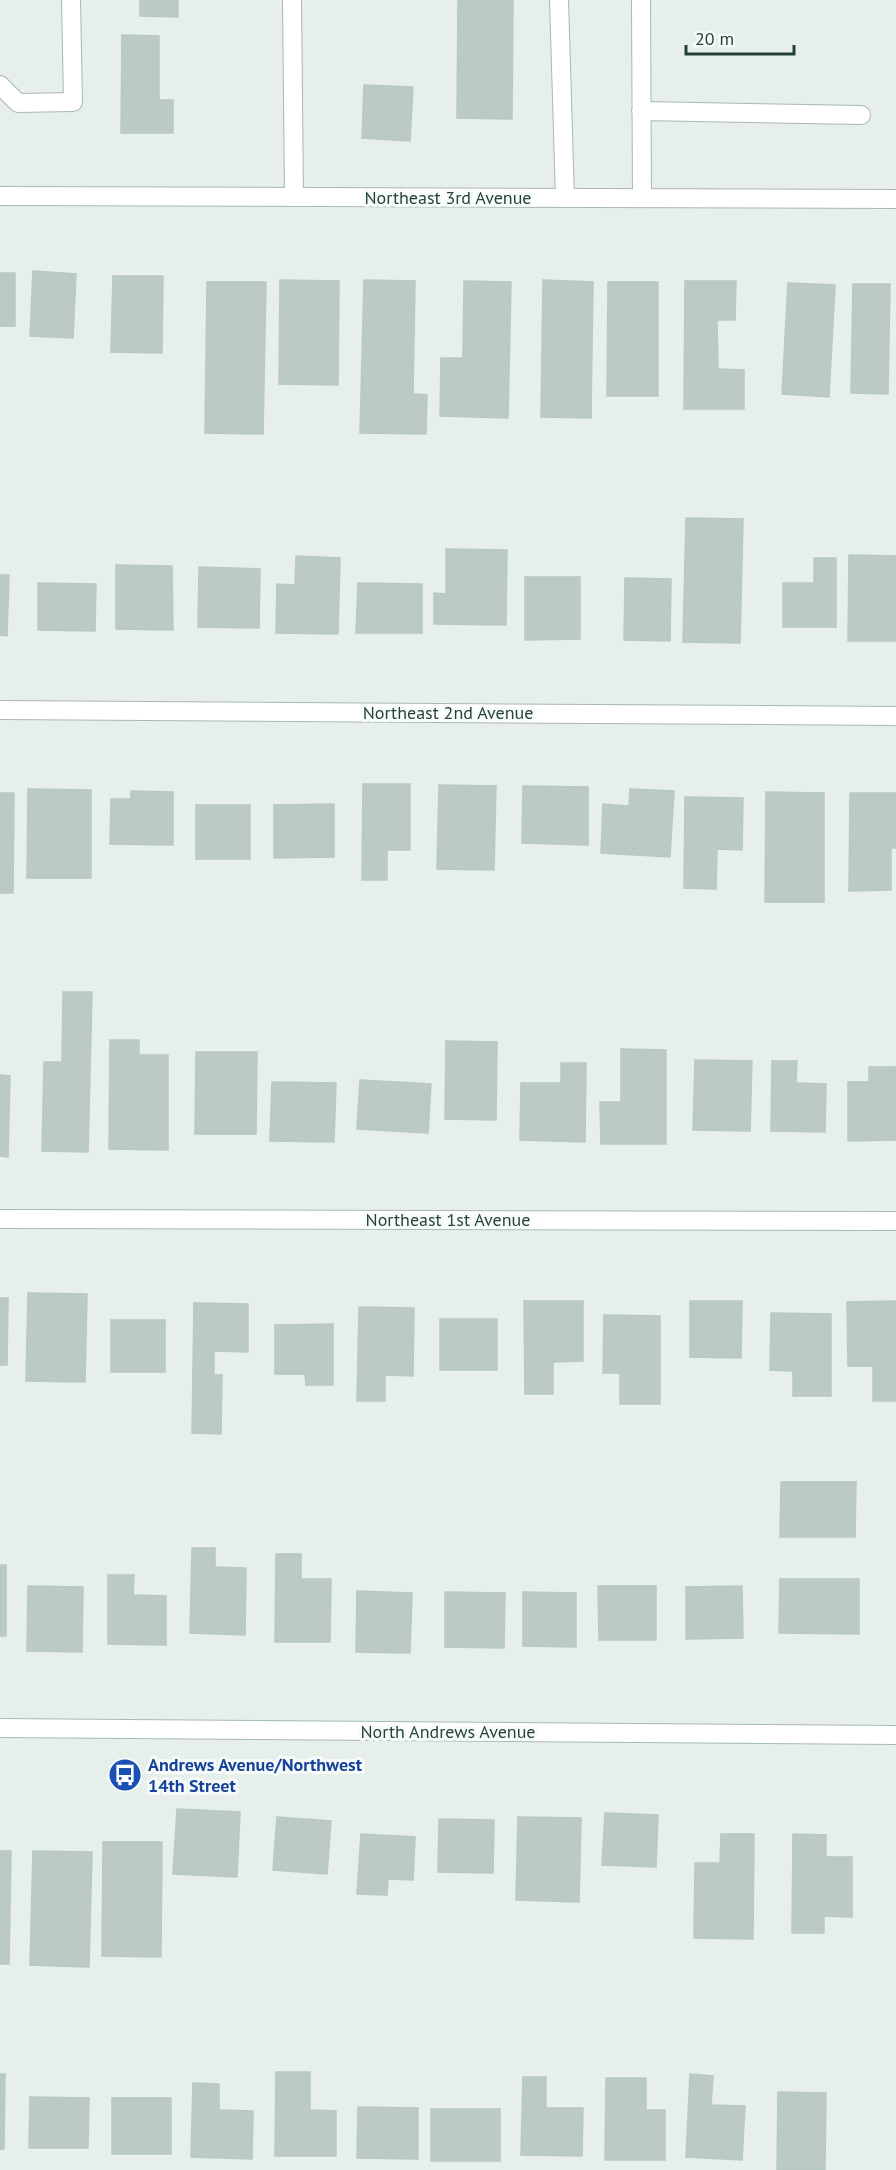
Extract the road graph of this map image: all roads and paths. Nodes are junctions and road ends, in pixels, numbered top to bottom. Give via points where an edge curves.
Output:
1 (71, 0) edge
2 (292, 0) edge
3 (559, 0) edge
4 (641, 0) edge
5 (0, 85) edge
6 (641, 111) junction
7 (861, 115) dead end
8 (0, 196) edge
9 (294, 197) junction
10 (565, 198) junction
11 (642, 198) junction
12 (896, 199) edge
13 (0, 710) edge
14 (896, 716) edge
15 (0, 1219) edge
16 (896, 1221) edge
17 (0, 1728) edge
18 (896, 1735) edge

1 - 5 street via 73,102 18,103
2 - 9 street
3 - 10 street
4 - 6 street
6 - 7 street
6 - 11 street
8 - 9 street, Northeast 3rd Avenue
9 - 10 street, Northeast 3rd Avenue
10 - 11 street, Northeast 3rd Avenue
11 - 12 street, Northeast 3rd Avenue
13 - 14 street, Northeast 2nd Avenue
15 - 16 street, Northeast 1st Avenue
17 - 18 street, North Andrews Avenue

